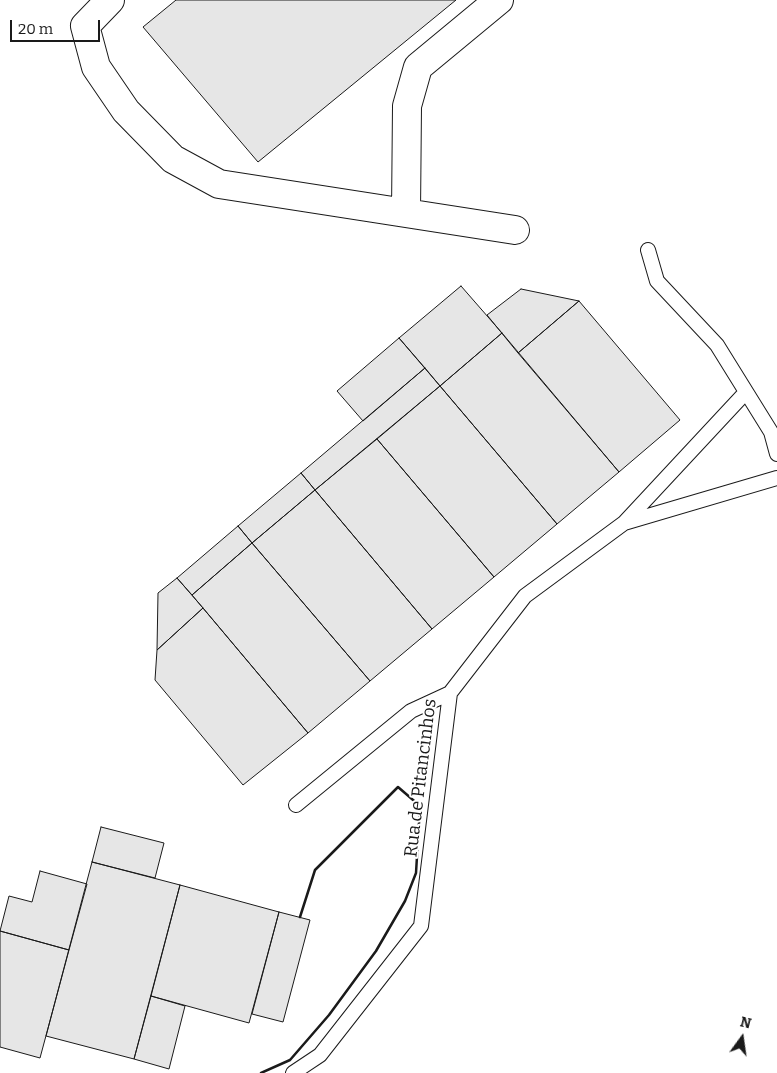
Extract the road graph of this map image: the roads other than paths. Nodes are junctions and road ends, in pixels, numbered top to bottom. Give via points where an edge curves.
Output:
1 (110, 0) edge
2 (499, 0) edge
3 (406, 212) junction
4 (516, 230) dead end
5 (648, 250) dead end
6 (746, 392) junction
7 (777, 454) edge
8 (777, 478) edge
9 (624, 523) junction
10 (450, 693) junction
11 (296, 805) dead end
12 (293, 1073) edge

1 - 3 street via 85,26 96,67 126,111 173,159 219,184
2 - 3 street via 418,67 407,106
3 - 4 street
5 - 6 lane via 657,282 717,345
6 - 7 lane via 771,432
6 - 9 lane
8 - 9 lane, Rua de Pitancinhos
9 - 10 lane, Rua de Pitancinhos via 525,596
10 - 11 lane via 411,711
10 - 12 lane, Rua de Pitancinhos via 421,926 320,1055

